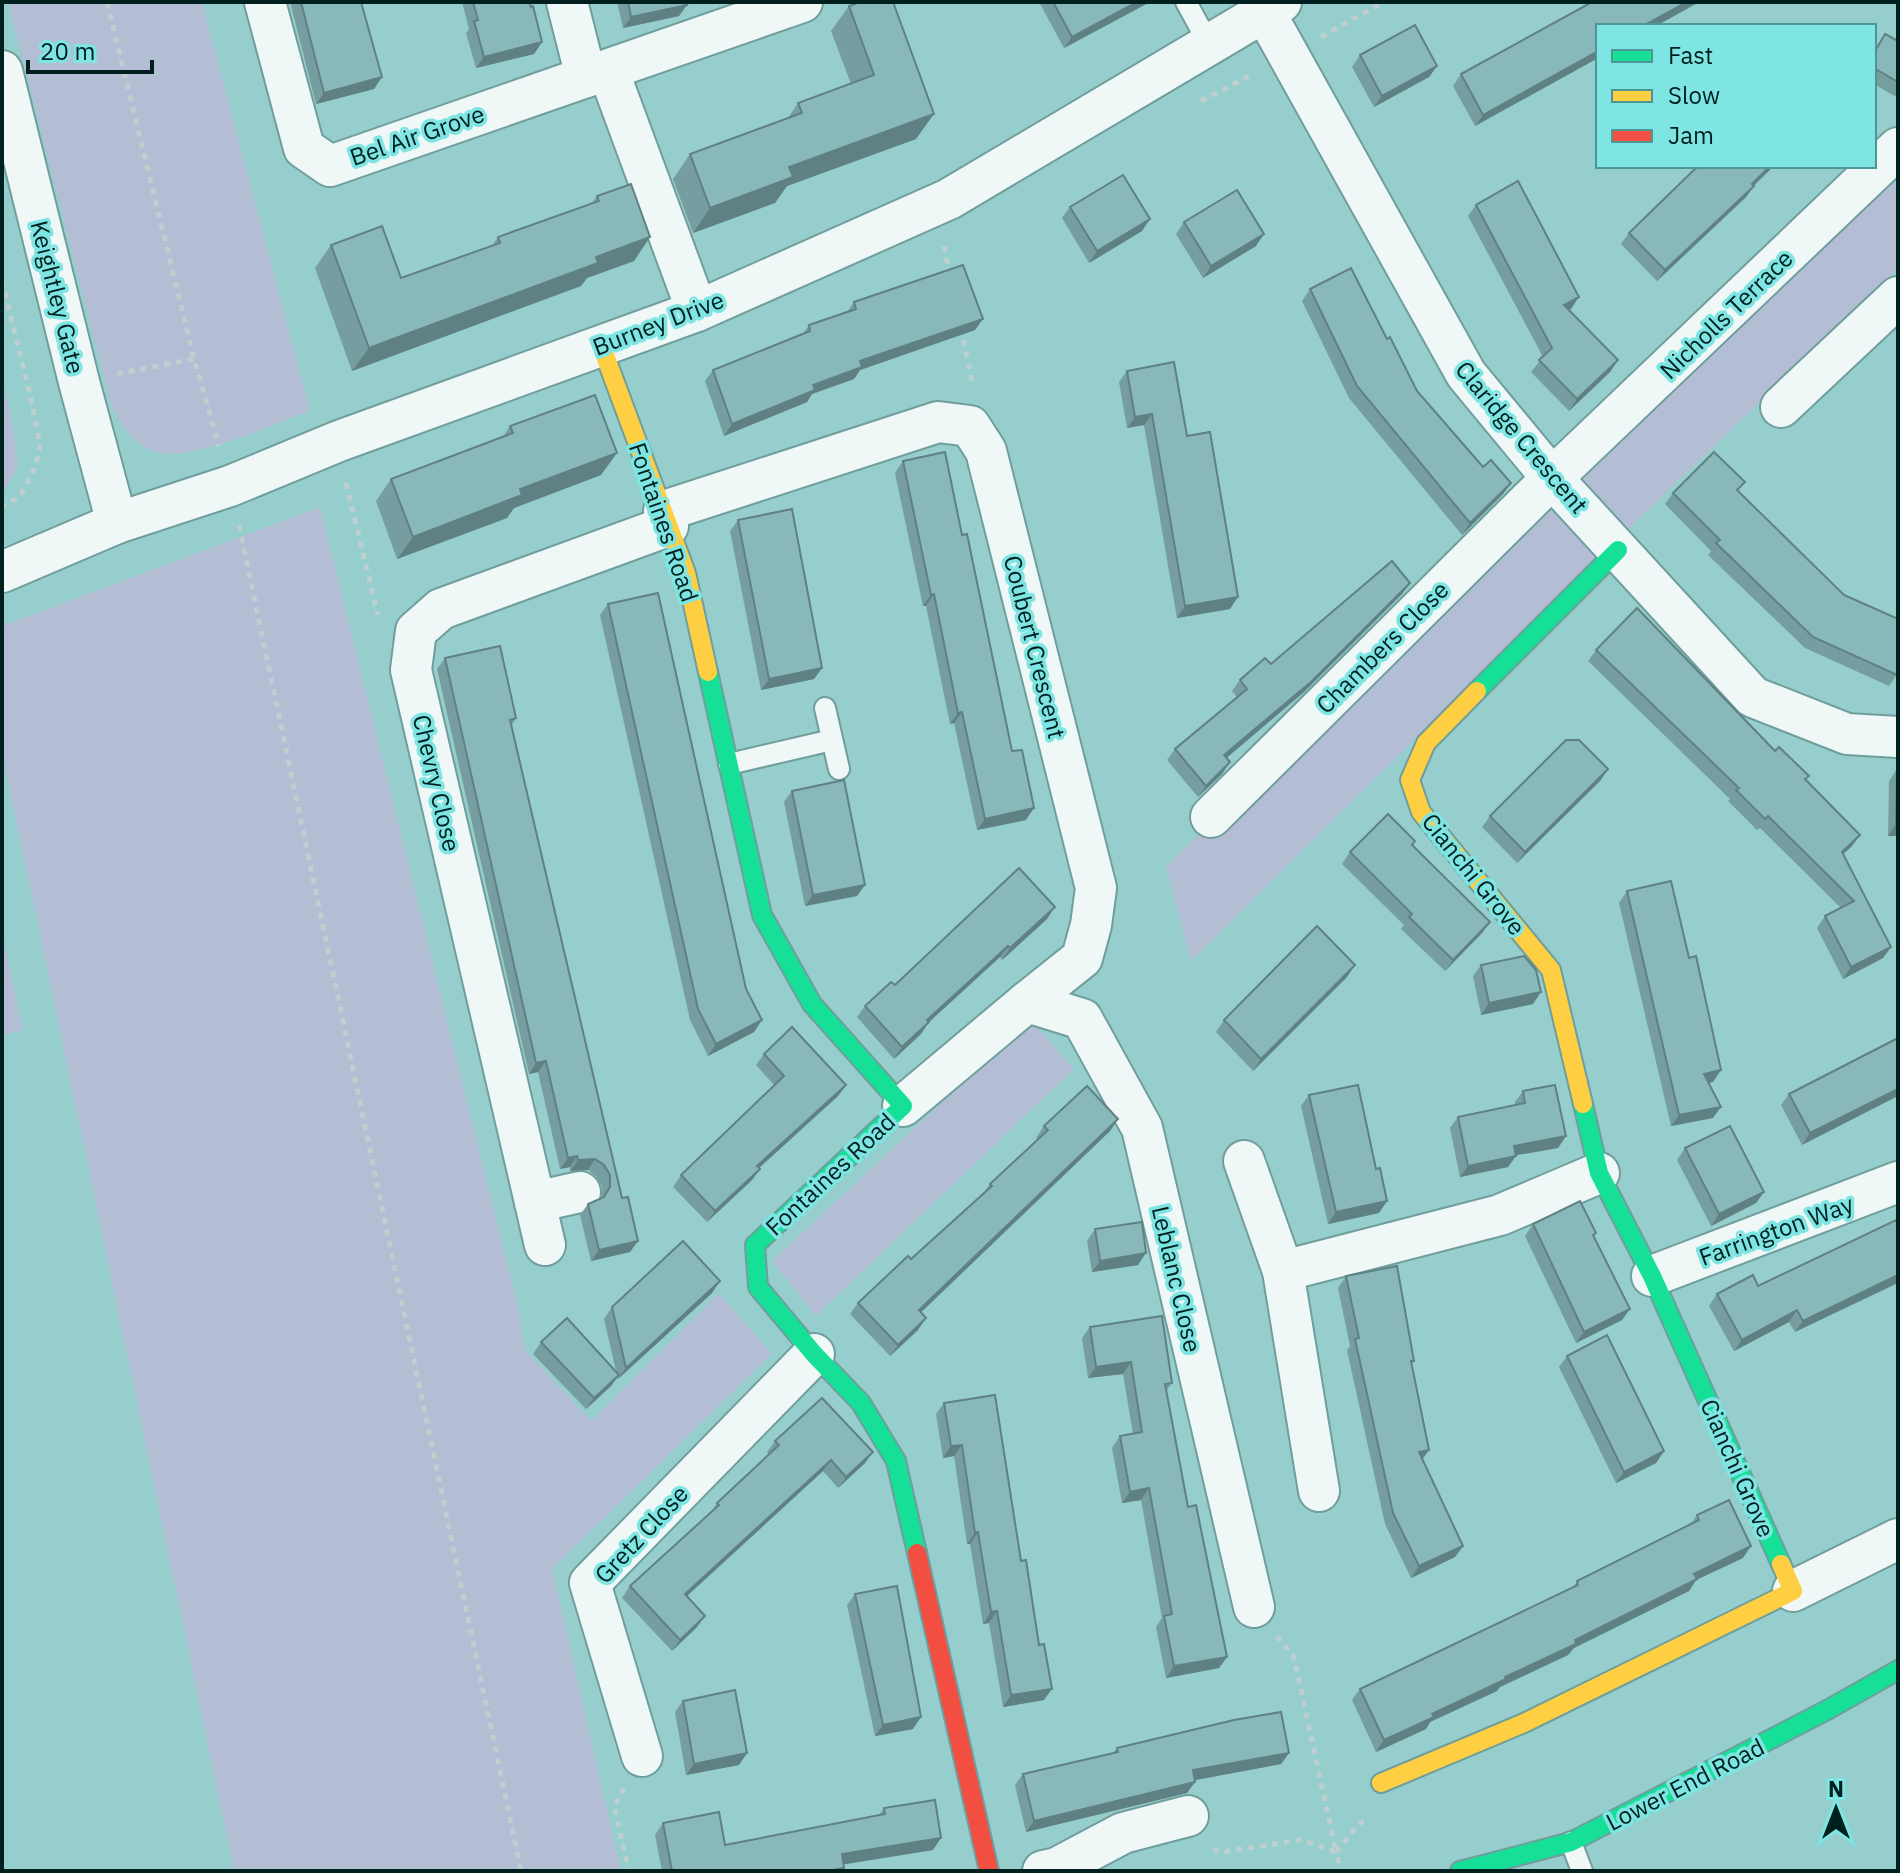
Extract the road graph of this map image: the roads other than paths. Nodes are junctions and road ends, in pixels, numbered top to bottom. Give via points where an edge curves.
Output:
1 (265, 2) edge
2 (567, 2) edge
3 (802, 2) edge
4 (1186, 2) edge
5 (1272, 7) edge
6 (1209, 44) junction
7 (2, 71) edge
8 (597, 73) junction
9 (1869, 168) edge
10 (1898, 297) edge
11 (697, 311) junction
12 (601, 345) junction
13 (1781, 407) dead end
14 (1552, 478) junction
15 (666, 518) junction
16 (117, 523) junction
17 (1618, 550) junction
18 (2, 572) edge
19 (825, 708) dead end
20 (1898, 737) edge
21 (832, 740) junction
22 (729, 764) junction
23 (839, 769) dead end
24 (1211, 817) dead end
25 (1027, 1002) junction
26 (903, 1106) junction
27 (1244, 1161) dead end
28 (1599, 1173) junction
29 (1898, 1182) edge
30 (580, 1192) dead end
31 (535, 1202) junction
32 (545, 1245) dead end
33 (1283, 1271) junction
34 (1652, 1276) junction
35 (814, 1354) junction
36 (1319, 1491) dead end
37 (1898, 1539) edge
38 (1793, 1591) junction
39 (1254, 1607) road end
40 (1898, 1670) edge
41 (642, 1756) road end
42 (1381, 1783) dead end
43 (1199, 1832) road end
44 (1571, 1842) junction
45 (989, 1871) edge
46 (1043, 1871) edge
47 (1460, 1871) edge
48 (1582, 1871) edge

1 - 8 street, Bel Air Grove via 304,148 330,166
2 - 8 street
3 - 8 street
4 - 6 lane
5 - 6 street, Burney Drive
5 - 14 street, Claridge Crescent via 1466,374
6 - 11 street, Burney Drive via 935,205
7 - 16 street, Keightley Gate
8 - 11 street
9 - 14 street, Nicholls Terrace
10 - 13 street
11 - 12 street, Burney Drive
12 - 15 street, Fontaines Road
12 - 16 street, Burney Drive via 230,486
14 - 17 street, Claridge Crescent
14 - 24 street, Chambers Close
15 - 22 street, Fontaines Road via 686,573
15 - 25 street, Coubert Crescent via 938,422 970,426 986,451 1096,888 1082,958
15 - 31 street, Chevry Close via 441,609 416,631 411,670
16 - 18 street, Burney Drive
17 - 20 street, Claridge Crescent via 1753,697 1847,734
17 - 28 street, Cianchi Grove via 1426,743 1410,780 1421,812 1551,970
19 - 21 lane
21 - 22 lane
21 - 23 lane
22 - 26 street, Fontaines Road via 762,915 812,1004
25 - 26 street, Coubert Crescent
25 - 39 street, Leblanc Close via 1082,1019 1142,1128
26 - 35 street, Fontaines Road via 755,1245 758,1287
27 - 33 street
28 - 33 street via 1500,1215
28 - 34 street, Cianchi Grove
29 - 34 street, Farrington Way
30 - 31 street
31 - 32 street, Chevry Close
33 - 36 street
34 - 38 street, Cianchi Grove
35 - 41 street, Gretz Close via 590,1583
35 - 45 street, Fontaines Road via 861,1403 896,1461
37 - 38 street
38 - 42 street via 1524,1723
40 - 44 street, Lower End Road
43 - 46 street via 1123,1833
44 - 47 street, Lower End Road
44 - 48 lane

